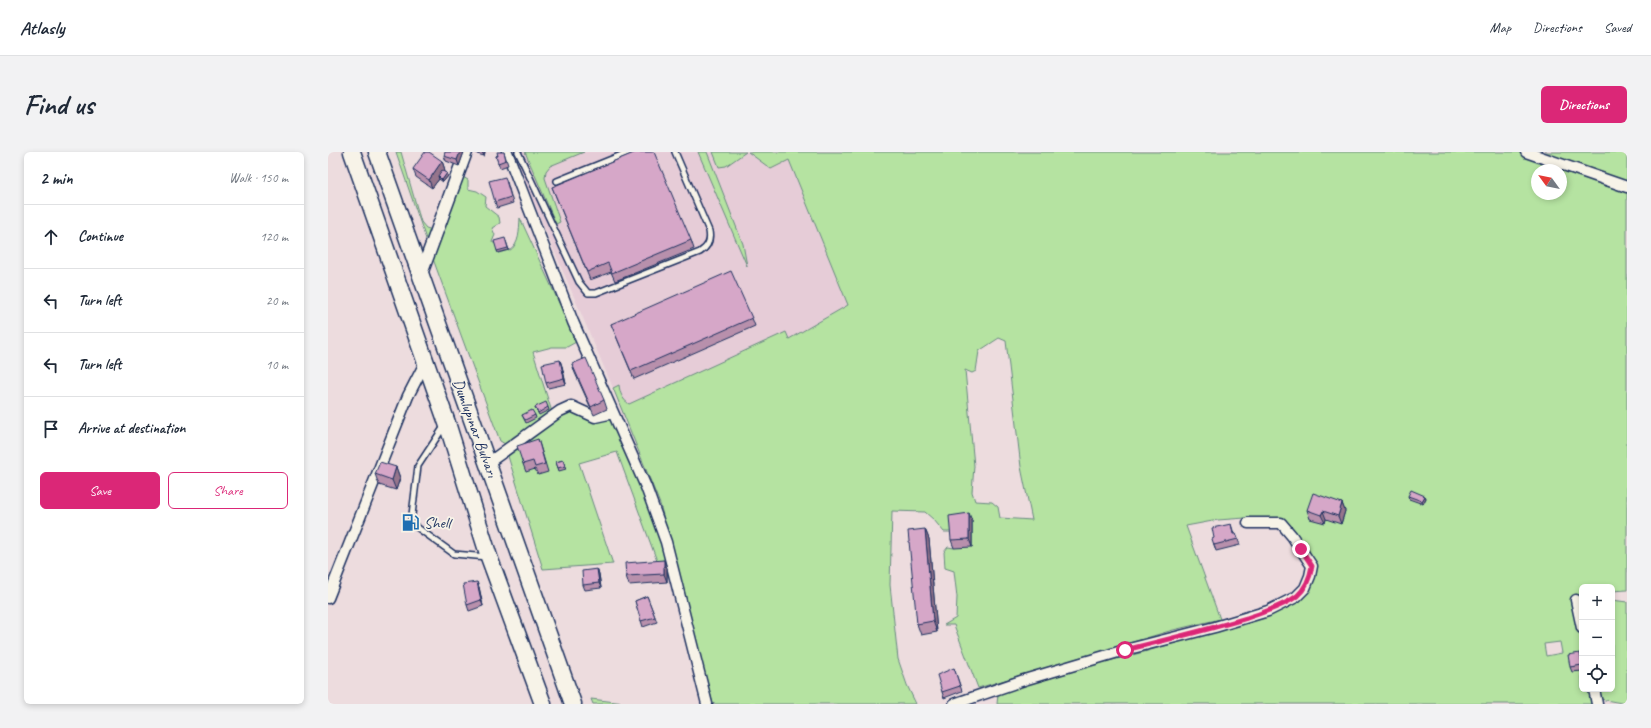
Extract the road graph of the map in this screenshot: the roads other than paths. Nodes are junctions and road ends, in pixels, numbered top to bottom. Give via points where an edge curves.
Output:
1 (352, 152) edge
2 (377, 152) edge
3 (466, 152) edge
4 (507, 152) edge
5 (518, 152) edge
6 (629, 152) edge
7 (675, 152) edge
8 (1526, 152) edge
9 (557, 181) dead end
10 (1627, 187) edge
11 (421, 274) junction
12 (425, 363) junction
13 (613, 413) junction
14 (446, 423) junction
15 (488, 464) junction
16 (1248, 523) dead end
17 (489, 557) junction
18 (328, 598) edge
19 (1576, 600) dead end
20 (1580, 620) edge
21 (1595, 692) edge
22 (543, 704) edge
23 (573, 704) edge
24 (707, 704) edge
25 (954, 704) edge
26 (1597, 704) edge

1 - 12 highway, Dumlupınar Bulvarı
2 - 11 highway, Dumlupınar Bulvarı
3 - 11 street
4 - 13 street via 573,322
5 - 7 lane via 579,282 588,293 596,293 700,252 709,243 710,231
6 - 9 lane
8 - 10 street
11 - 15 highway, Dumlupınar Bulvarı
12 - 14 highway, Dumlupınar Bulvarı
12 - 18 street via 408,396
13 - 15 street via 594,417 571,406 560,410
13 - 24 street via 646,487 666,542
14 - 17 highway, Dumlupınar Bulvarı
14 - 17 lane via 418,466 411,523 454,554
15 - 23 highway, Dumlupınar Bulvarı
16 - 25 street via 1281,523 1301,549 1312,566 1305,588 1296,597 1248,618 1125,650
17 - 22 highway, Dumlupınar Bulvarı
19 - 20 street
21 - 26 street

